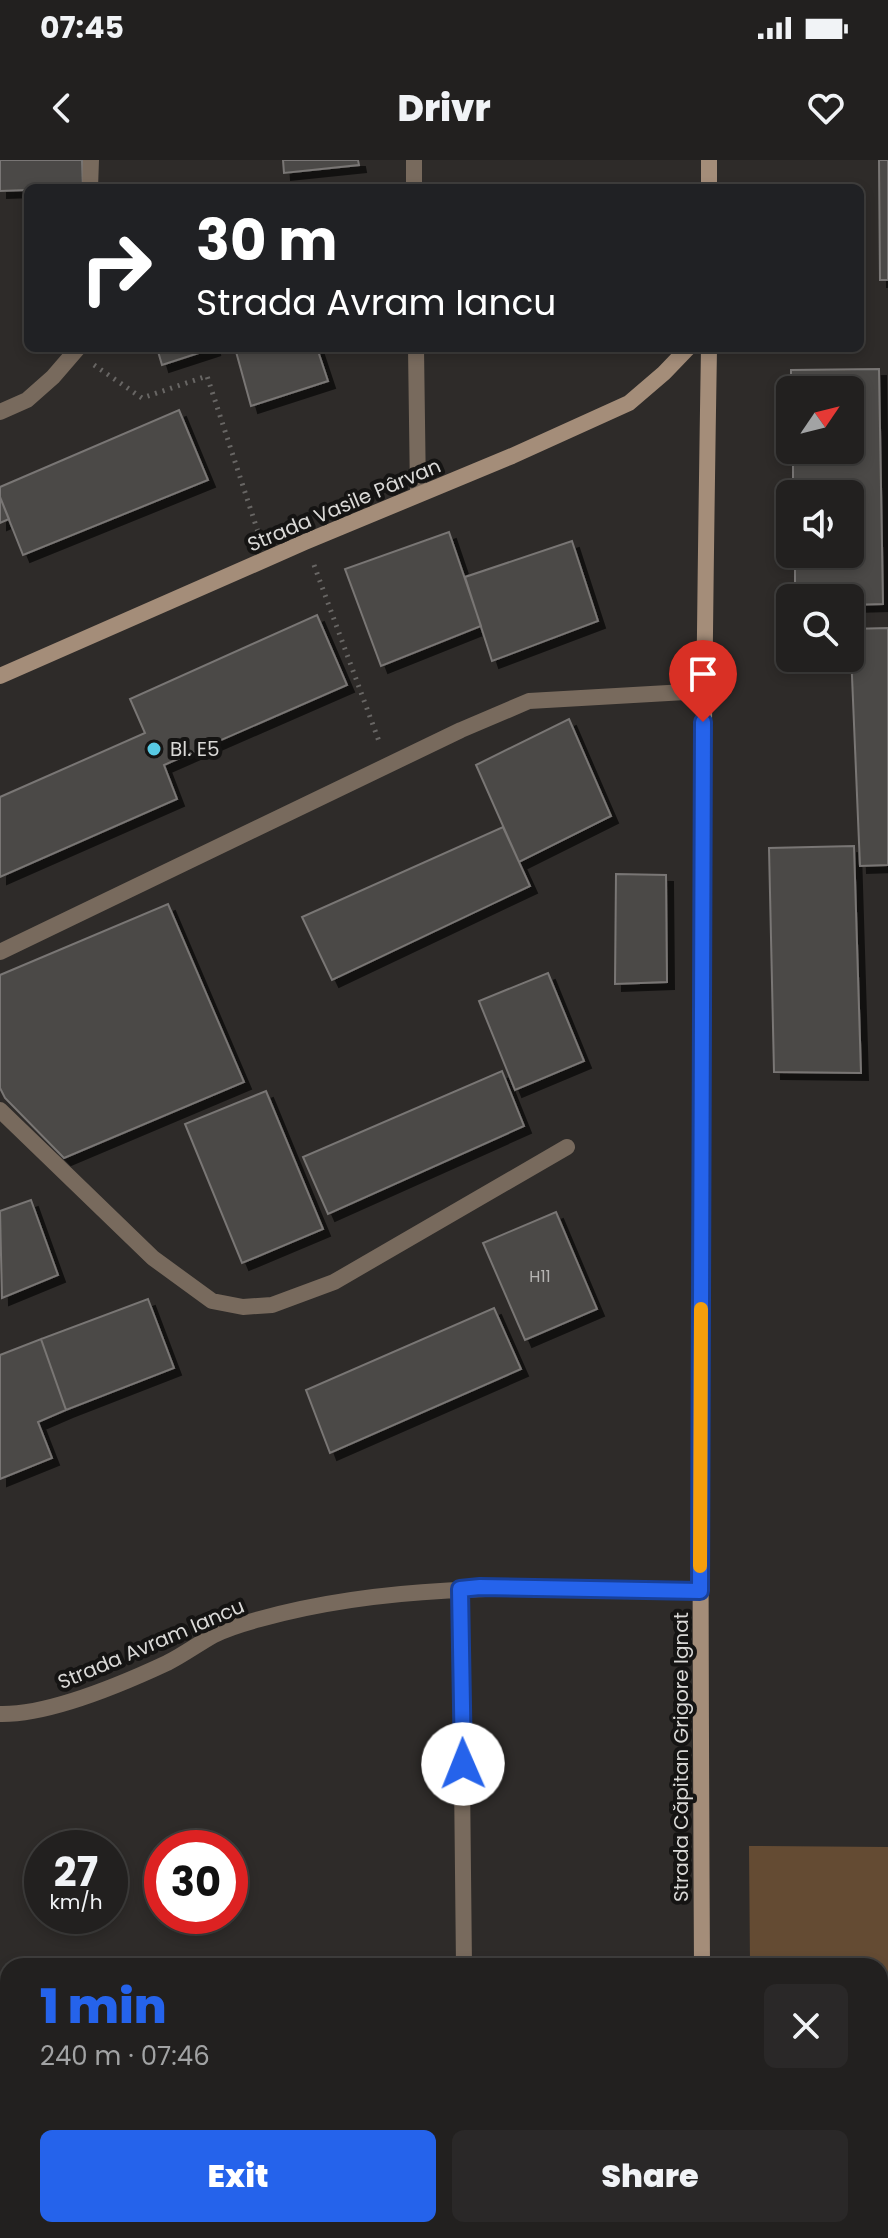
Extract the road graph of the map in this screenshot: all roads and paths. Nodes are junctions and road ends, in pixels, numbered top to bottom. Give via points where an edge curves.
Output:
1 (91, 160) edge
2 (414, 160) edge
3 (709, 160) edge
4 (90, 184) edge
5 (414, 184) edge
6 (709, 184) edge
7 (75, 352) edge
8 (80, 352) edge
9 (416, 352) edge
10 (684, 352) edge
11 (709, 352) edge
12 (0, 412) edge
13 (418, 494) junction
14 (305, 542) junction
15 (267, 559) junction
16 (0, 676) edge
17 (703, 691) junction
18 (388, 766) junction
19 (0, 952) edge
20 (0, 1110) edge
21 (567, 1147) dead end
22 (460, 1589) junction
23 (700, 1591) junction
24 (0, 1714) edge
25 (464, 1958) edge
26 (702, 1958) edge

1 - 4 street
2 - 5 street
3 - 6 street
7 - 12 street via 27,400
8 - 15 path via 142,398 207,376
9 - 13 street
10 - 13 street, Strada Vasile Pârvan via 629,403
11 - 17 street, Strada Căpitan Grigore Ignat
13 - 14 street, Strada Vasile Pârvan
14 - 15 street, Strada Vasile Pârvan
14 - 18 path
15 - 16 street, Strada Vasile Pârvan
17 - 18 street via 529,701
17 - 23 street, Strada Căpitan Grigore Ignat
18 - 19 street
20 - 21 street via 153,1258 212,1301 243,1307 272,1305 334,1282
22 - 23 street, Strada Avram Iancu
22 - 24 street, Strada Avram Iancu via 378,1595 260,1619 57,1705
22 - 25 street
23 - 26 street, Strada Căpitan Grigore Ignat

